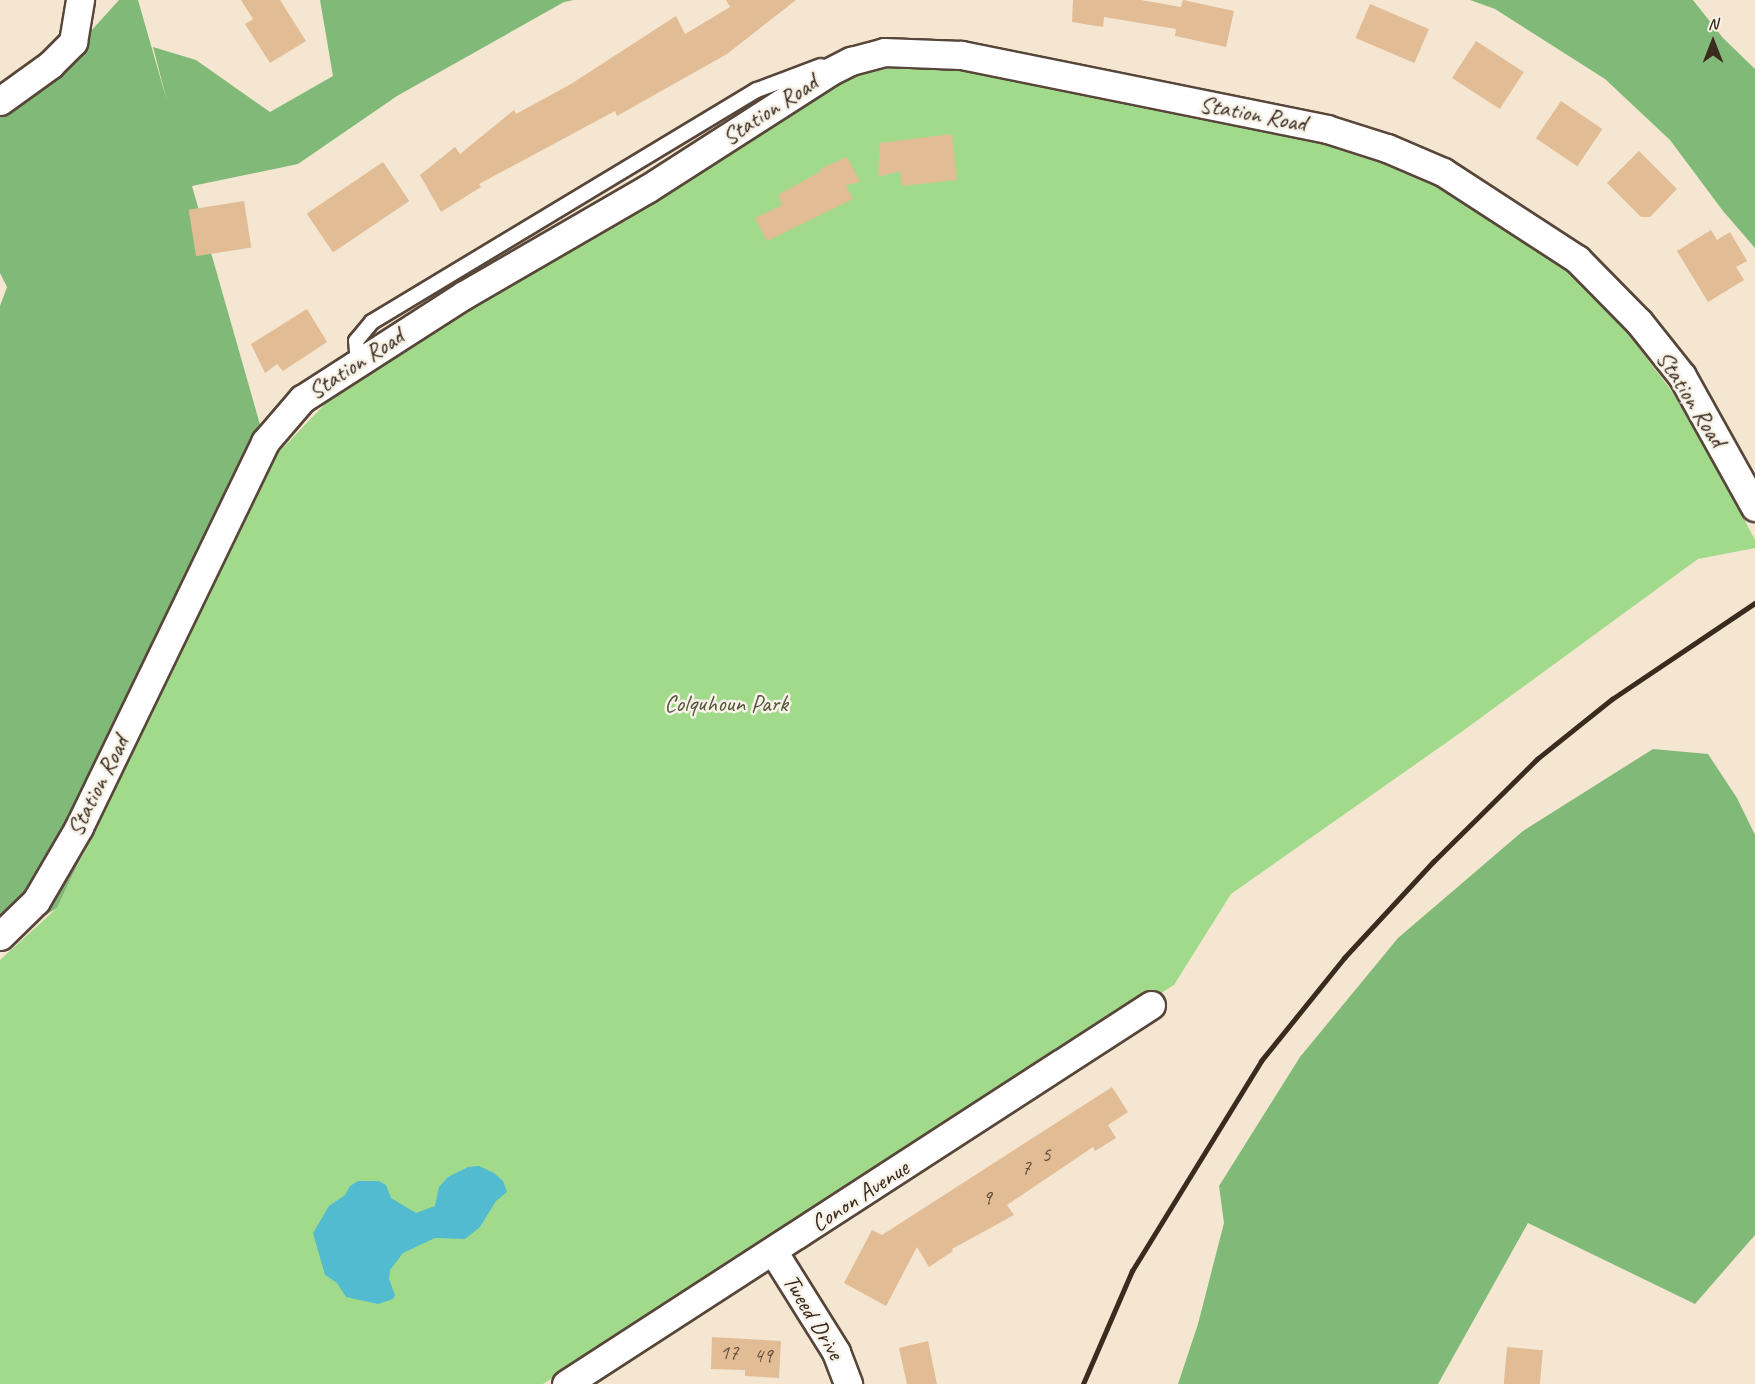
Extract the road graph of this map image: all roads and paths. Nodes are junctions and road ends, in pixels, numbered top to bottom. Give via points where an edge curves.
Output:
1 (80, 0) edge
2 (0, 101) edge
3 (1755, 507) edge
4 (0, 936) edge
5 (1151, 1005) dead end
6 (773, 1251) junction
7 (567, 1384) edge
8 (848, 1384) edge

1 - 2 street via 73,42 50,65
3 - 4 street, Station Road via 1682,376 1639,322 1577,259 1443,172 1387,148 1327,129 971,57 884,52 829,72 647,189 464,296 302,399 265,442 79,827 36,901
5 - 6 street, Conon Avenue
6 - 7 street, Conon Avenue
6 - 8 street, Tweed Drive via 836,1352

